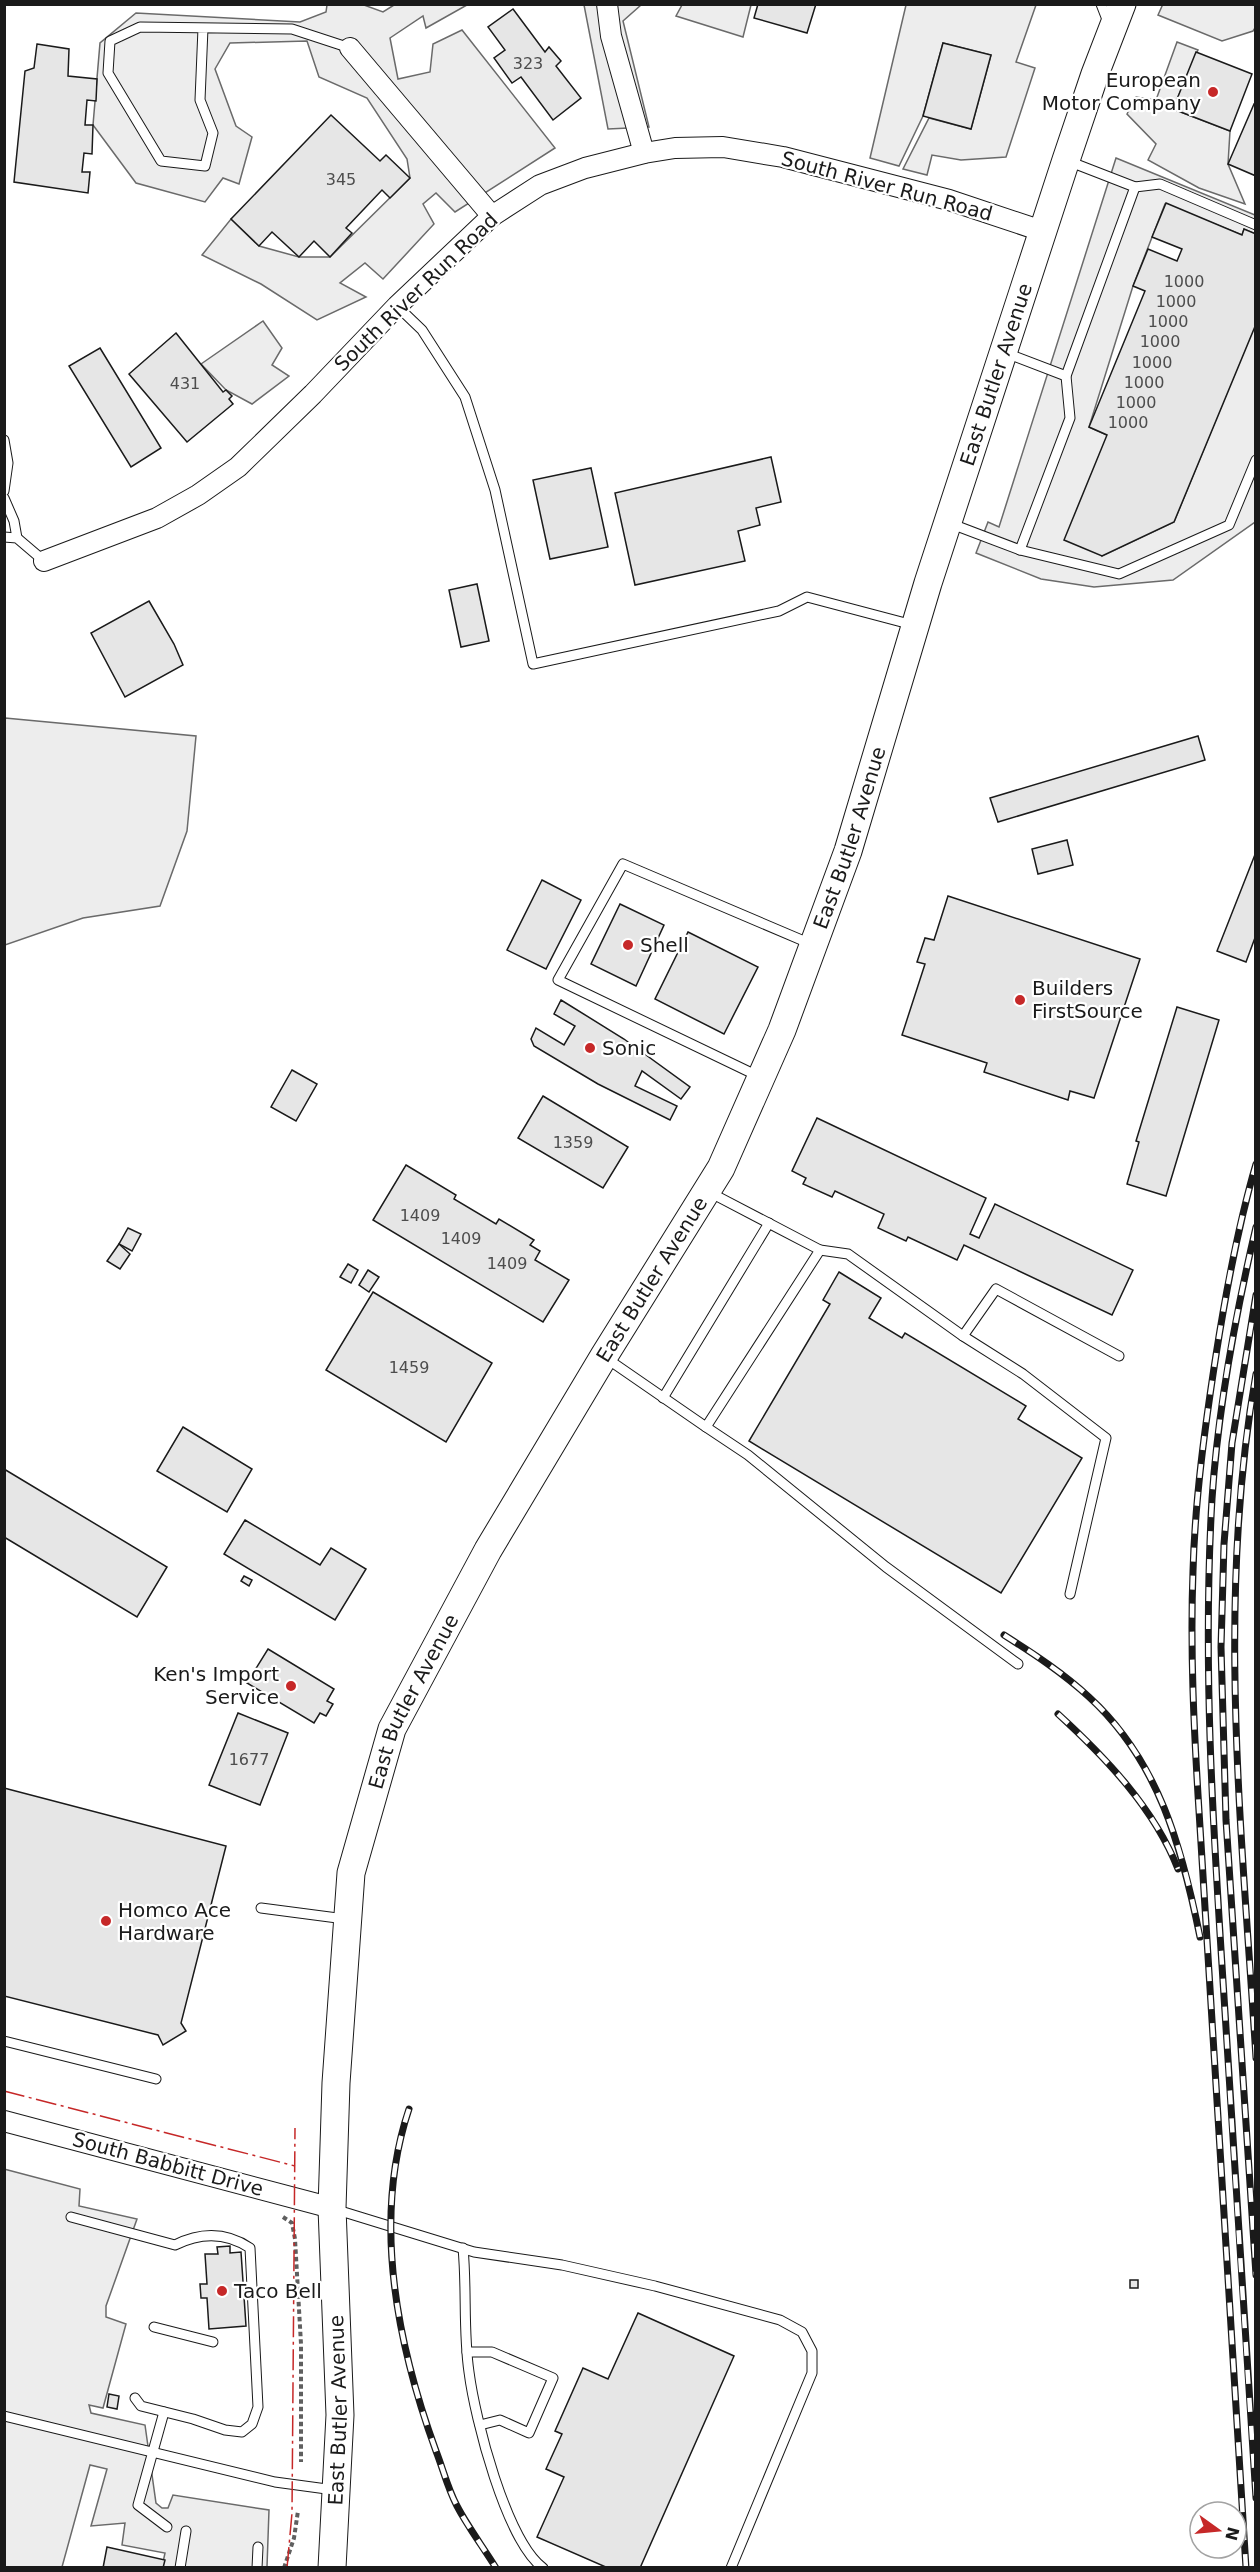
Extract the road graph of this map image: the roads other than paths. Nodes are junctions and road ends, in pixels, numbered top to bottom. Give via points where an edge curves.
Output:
1 (607, 4) edge
2 (1101, 4) edge
3 (1122, 4) edge
4 (203, 28) junction
5 (1112, 31) junction
6 (350, 48) joint
7 (644, 153) junction
8 (1066, 160) junction
9 (1135, 187) junction
10 (492, 216) junction
11 (1256, 225) edge
12 (1042, 231) junction
13 (397, 306) junction
14 (1003, 352) junction
15 (1066, 376) junction
16 (4, 440) edge
17 (1256, 460) edge
18 (4, 491) edge
19 (4, 498) edge
20 (948, 522) junction
21 (4, 537) edge
22 (16, 538) junction
23 (1020, 550) junction
24 (44, 561) joint
25 (915, 626) junction
26 (814, 945) junction
27 (761, 1078) junction
28 (707, 1191) junction
29 (769, 1223) junction
30 (820, 1250) junction
31 (963, 1336) junction
32 (604, 1356) junction
33 (1119, 1356) dead end
34 (663, 1398) junction
35 (706, 1427) junction
36 (1070, 1594) dead end
37 (1018, 1664) dead end
38 (261, 1908) dead end
39 (348, 1919) junction
40 (4, 2041) edge
41 (156, 2079) dead end
42 (4, 2121) edge
43 (332, 2208) junction
44 (71, 2217) dead end
45 (463, 2248) junction
46 (154, 2327) dead end
47 (213, 2342) dead end
48 (467, 2352) junction
49 (135, 2398) dead end
50 (164, 2412) junction
51 (4, 2416) edge
52 (480, 2425) junction
53 (152, 2453) junction
54 (337, 2491) junction
55 (167, 2527) dead end
56 (186, 2531) dead end
57 (258, 2547) dead end
58 (180, 2568) edge
59 (257, 2568) edge
60 (332, 2568) edge
61 (543, 2568) edge
62 (732, 2568) edge

1 - 7 street via 611,36
2 - 5 lane
3 - 5 main road, East Butler Avenue
4 - 4 lane via 140,27 110,41 108,73 161,161 205,166 213,133 200,100
4 - 6 lane via 292,29
5 - 8 main road, East Butler Avenue
6 - 10 street
7 - 10 street, South River Run Road via 585,168 540,185
7 - 12 street, South River Run Road via 723,147 783,157 950,200
8 - 9 lane
8 - 12 main road, East Butler Avenue
9 - 11 lane via 1160,184
9 - 15 lane
10 - 13 street, South River Run Road
12 - 14 main road, East Butler Avenue
13 - 24 street, South River Run Road via 238,467 157,518
13 - 25 lane via 422,330 465,397 495,490 533,664 779,610 807,597
14 - 15 lane
14 - 20 main road, East Butler Avenue
15 - 23 lane via 1070,418
16 - 18 lane via 8,463
17 - 23 lane via 1229,525 1119,574
19 - 22 lane
20 - 23 lane
20 - 25 main road, East Butler Avenue
21 - 22 lane
22 - 24 lane
25 - 26 main road, East Butler Avenue via 848,851
26 - 27 main road, East Butler Avenue
26 - 27 lane via 623,864 558,980
27 - 28 main road, East Butler Avenue
28 - 29 lane
28 - 32 main road, East Butler Avenue
29 - 30 lane
29 - 34 lane
30 - 31 lane via 848,1254
30 - 35 lane
31 - 33 lane via 996,1289
31 - 36 lane via 1023,1374 1106,1438
32 - 34 lane
32 - 39 main road, East Butler Avenue via 488,1550 392,1729 351,1873
34 - 35 lane
35 - 37 lane via 748,1455 885,1567
38 - 39 lane
39 - 43 main road, East Butler Avenue
40 - 41 lane
42 - 43 street, South Babbitt Drive
43 - 45 lane
43 - 54 main road, East Butler Avenue via 340,2415
44 - 50 lane via 175,2245 188,2238 219,2235 250,2248 258,2407 252,2424 242,2432 225,2430
45 - 48 lane
45 - 62 lane via 655,2286 780,2320 802,2332 812,2351 812,2373
46 - 47 lane
48 - 52 lane
48 - 52 lane via 492,2352 553,2378 529,2433 500,2420
49 - 50 lane via 141,2406
50 - 53 lane
51 - 53 lane
52 - 61 lane via 510,2517 526,2549
53 - 54 lane via 274,2482
53 - 55 lane via 138,2505
54 - 60 main road, East Butler Avenue
56 - 58 lane
57 - 59 lane

